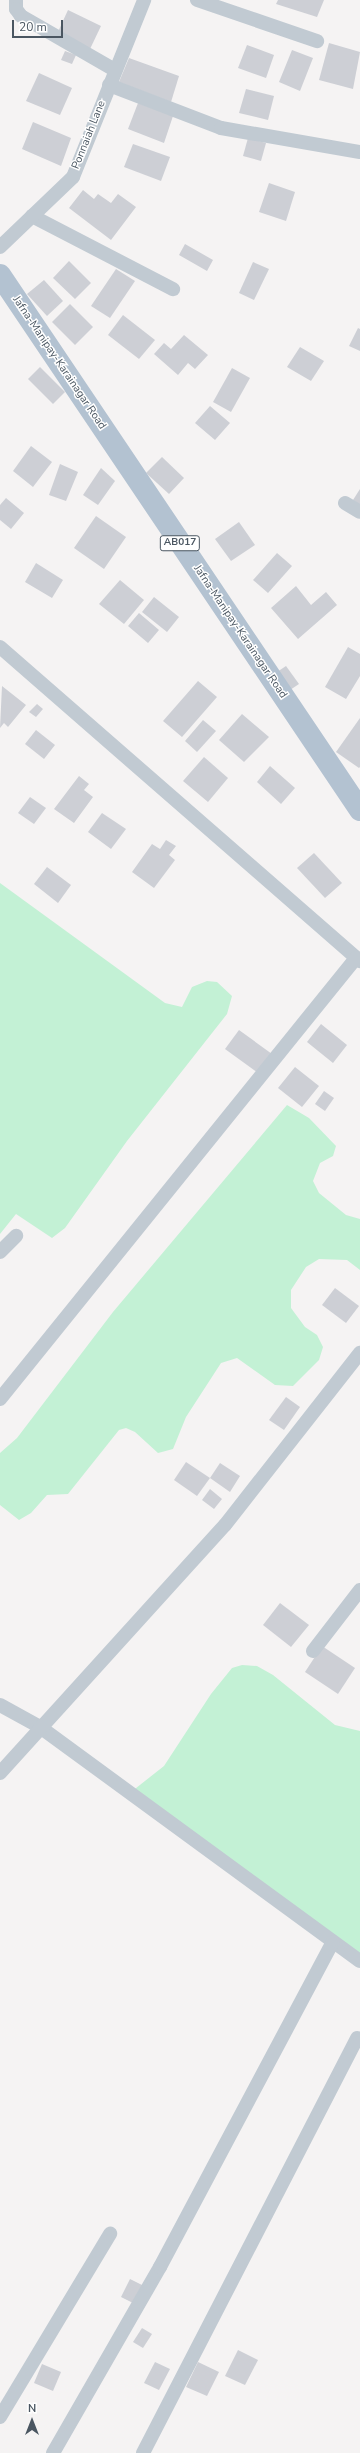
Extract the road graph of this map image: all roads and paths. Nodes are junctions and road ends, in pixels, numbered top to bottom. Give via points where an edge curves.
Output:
1 (16, 0) edge
2 (144, 0) edge
3 (197, 0) edge
4 (317, 41) dead end
5 (115, 70) junction
6 (109, 85) junction
7 (360, 152) edge
8 (32, 216) junction
9 (0, 247) edge
10 (0, 275) edge
11 (173, 288) dead end
12 (345, 504) dead end
13 (360, 512) edge
14 (0, 648) edge
15 (360, 810) edge
16 (358, 960) edge
17 (16, 1236) dead end
18 (0, 1252) edge
19 (360, 1353) edge
20 (0, 1399) edge
21 (360, 1590) edge
22 (313, 1651) dead end
23 (0, 1705) edge
24 (40, 1727) junction
25 (0, 1773) edge
26 (333, 1942) junction
27 (360, 1961) edge
28 (357, 2038) dead end
29 (110, 2234) dead end
30 (0, 2418) edge
31 (53, 2453) edge
32 (143, 2453) edge

1 - 5 street via 21,16
2 - 5 street, Ponnaiah Lane
3 - 4 street
5 - 6 street, Ponnaiah Lane
6 - 7 street via 221,128
6 - 8 street, Ponnaiah Lane via 73,177
8 - 9 street, Ponnaiah Lane
8 - 11 street
10 - 15 main road, Jafna-Manipay-Karainagar Road / AB017
12 - 13 street
14 - 16 street
16 - 20 street
17 - 18 street
19 - 24 street via 225,1525
21 - 22 street
23 - 24 street
24 - 25 street
24 - 26 street
26 - 27 street
26 - 31 street via 160,2267
28 - 32 street
29 - 30 street

